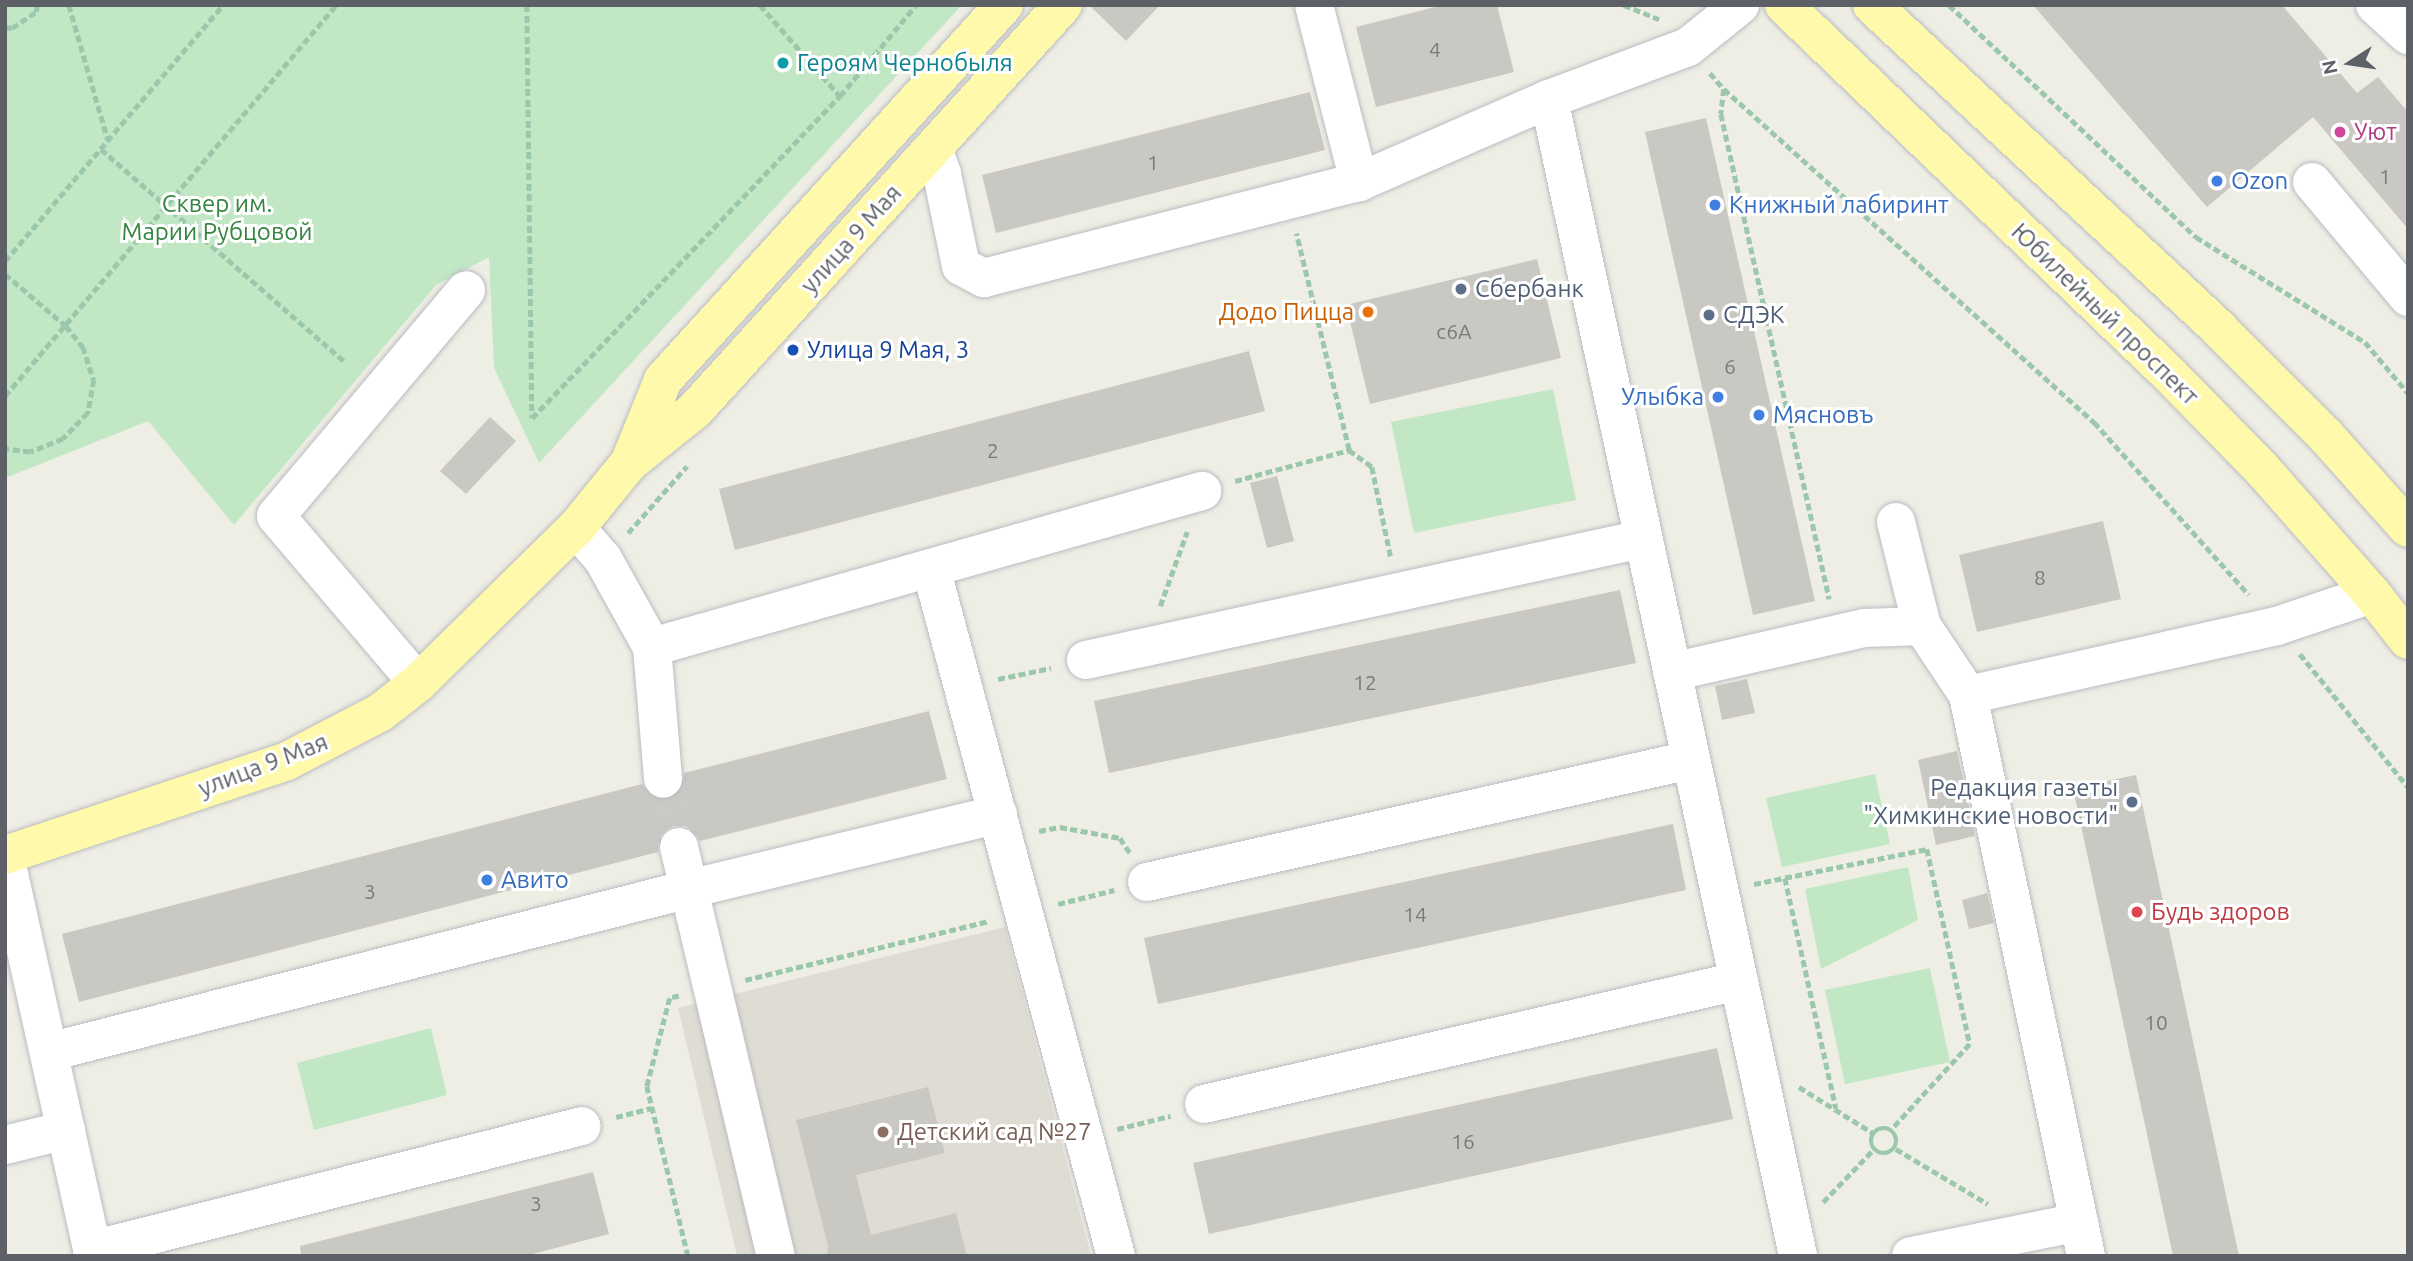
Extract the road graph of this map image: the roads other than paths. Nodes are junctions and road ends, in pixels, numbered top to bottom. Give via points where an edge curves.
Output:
1 (1004, 5) edge
2 (1063, 5) edge
3 (1314, 5) edge
4 (1740, 5) edge
5 (1784, 5) edge
6 (1872, 5) edge
7 (2375, 5) edge
8 (2408, 35) edge
9 (1549, 99) junction
10 (933, 149) junction
11 (1359, 182) junction
12 (2312, 182) dead end
13 (466, 290) dead end
14 (2408, 297) edge
15 (629, 463) junction
16 (1202, 491) road end
17 (1896, 522) dead end
18 (576, 528) junction
19 (2408, 528) edge
20 (1642, 539) junction
21 (931, 568) junction
22 (2372, 594) junction
23 (1922, 626) junction
24 (2408, 640) edge
25 (652, 647) junction
26 (1086, 660) road end
27 (1672, 672) junction
28 (418, 683) junction
29 (1968, 695) junction
30 (1690, 761) junction
31 (663, 779) tunnel mouth
32 (1001, 825) junction
33 (679, 847) tunnel mouth
34 (5, 856) edge
35 (1147, 882) road end
36 (688, 889) junction
37 (1738, 981) junction
38 (49, 1052) junction
39 (1204, 1104) road end
40 (582, 1125) dead end
41 (66, 1130) junction
42 (5, 1145) edge
43 (2082, 1239) edge
44 (1796, 1245) edge
45 (93, 1253) edge
46 (776, 1256) edge
47 (1116, 1256) edge
48 (1911, 1256) edge

1 - 15 main road, улица 9 Мая via 663,380
2 - 10 main road, улица 9 Мая
3 - 11 street
4 - 9 street via 1688,47
5 - 22 main road, Юбилейный проспект via 2168,373 2261,468
6 - 19 main road via 2219,329 2326,436
7 - 8 street
9 - 11 street
9 - 20 street
10 - 11 street via 961,266 984,278
10 - 15 main road, улица 9 Мая via 695,410
12 - 14 street
13 - 28 street via 276,516
15 - 18 main road, улица 9 Мая
16 - 21 street
17 - 23 street
18 - 25 street via 603,559
18 - 28 main road, улица 9 Мая
20 - 26 street
20 - 27 street
21 - 25 street
21 - 32 street
22 - 24 main road, Юбилейный проспект
22 - 29 street via 2277,626
23 - 27 street via 1864,628
23 - 29 street
25 - 31 street
27 - 30 street
28 - 34 main road, улица 9 Мая via 381,712 287,761
29 - 43 street
30 - 35 street
30 - 37 street
32 - 36 street
32 - 47 street
33 - 36 street
34 - 38 street
36 - 38 street
36 - 46 street
37 - 39 street
37 - 44 street
38 - 41 street
40 - 45 street
41 - 42 street
41 - 45 street
43 - 48 street via 2031,1230

